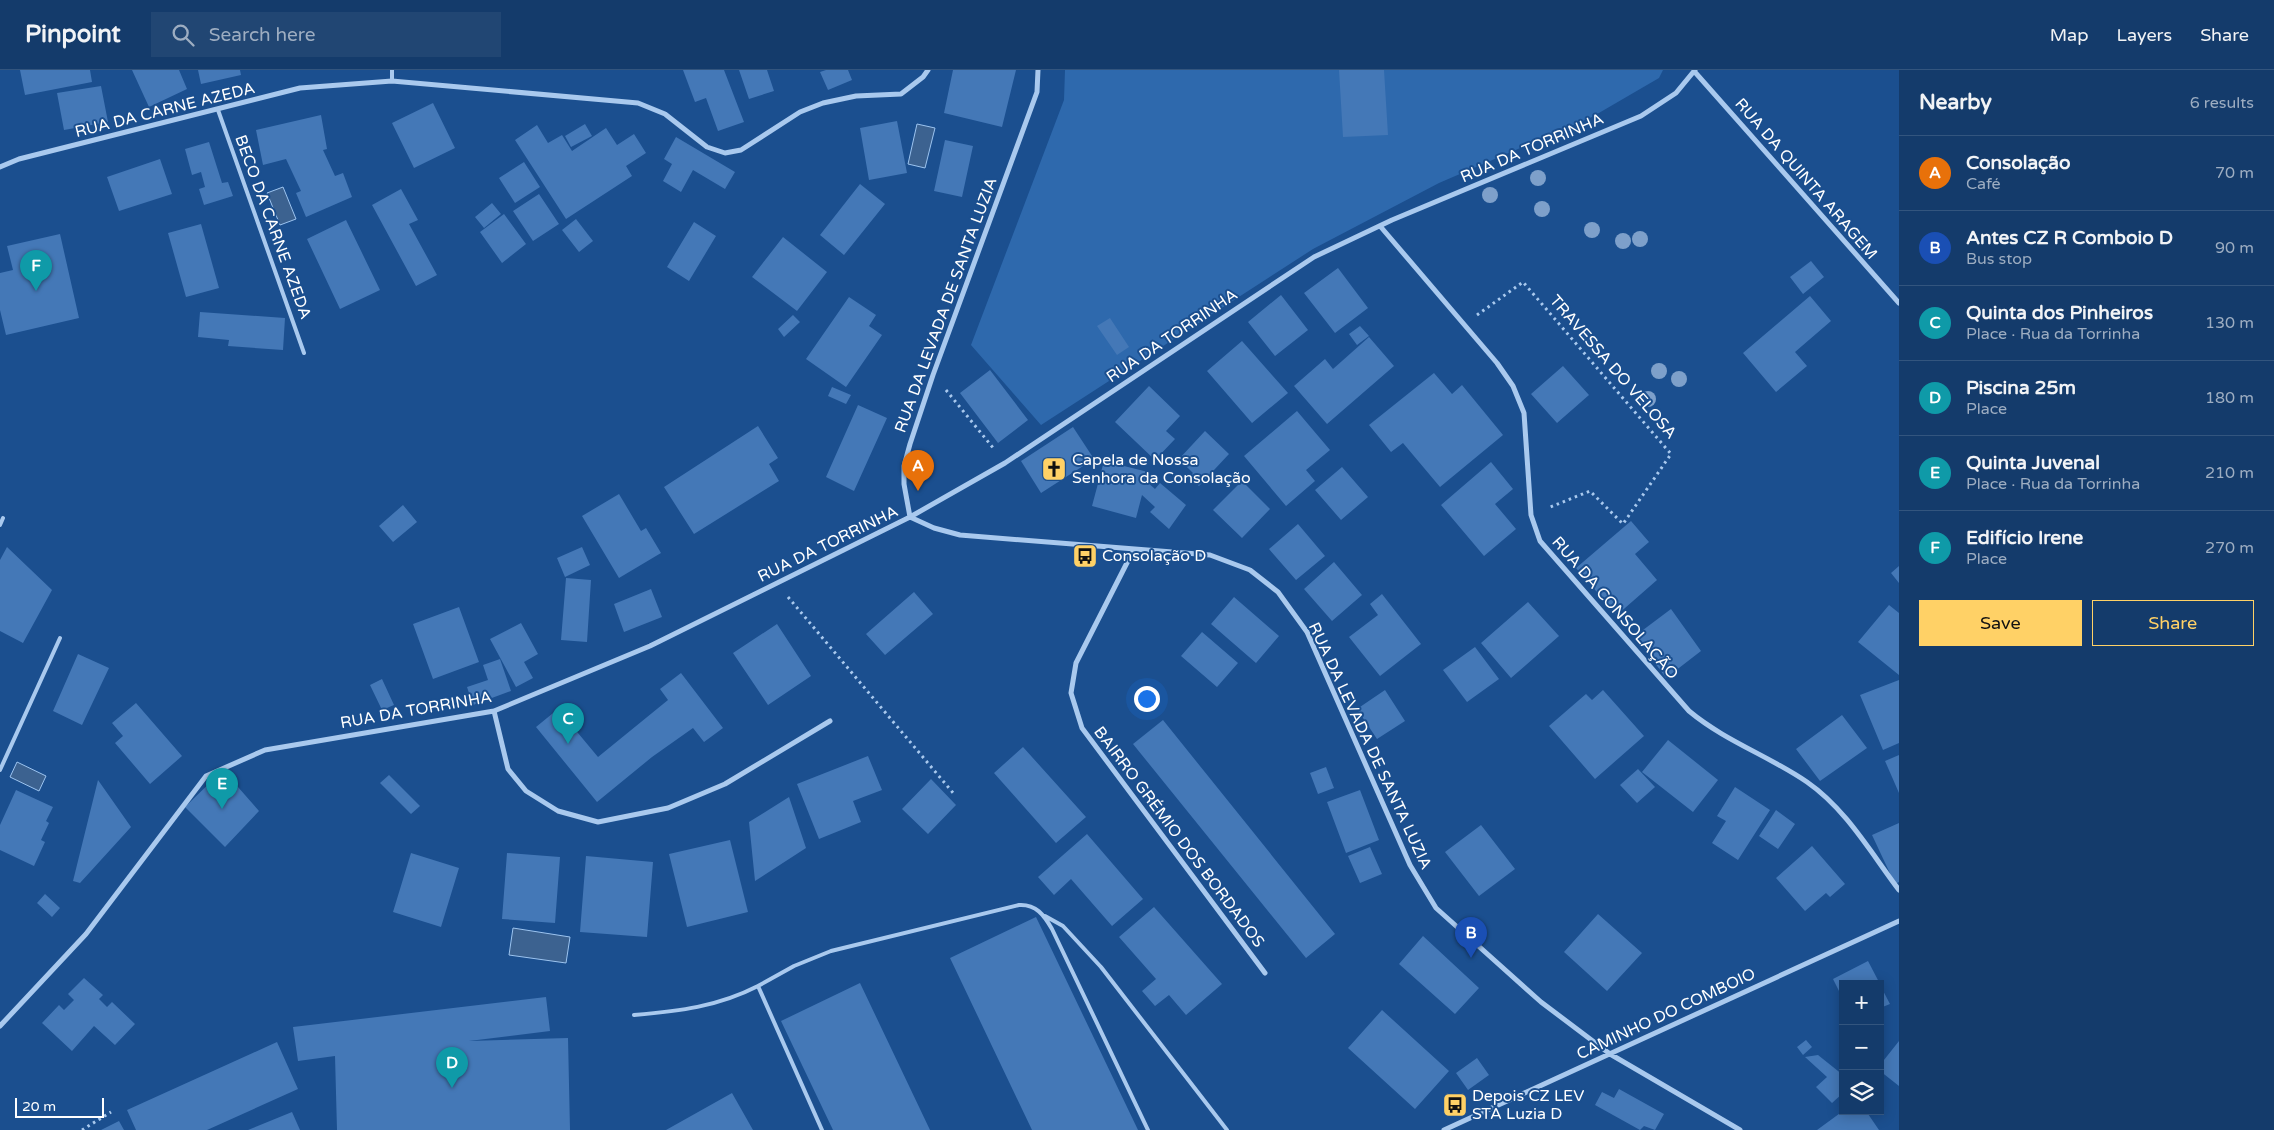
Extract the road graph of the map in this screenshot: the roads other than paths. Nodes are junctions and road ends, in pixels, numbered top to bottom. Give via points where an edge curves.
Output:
1 (392, 70) edge
2 (928, 70) edge
3 (1038, 70) edge
4 (1695, 70) edge
5 (392, 81) junction
6 (218, 110) junction
7 (0, 166) edge
8 (1380, 226) junction
9 (1899, 303) edge
10 (304, 352) dead end
11 (4, 518) dead end
12 (910, 518) junction
13 (0, 525) edge
14 (1134, 549) junction
15 (60, 638) dead end
16 (494, 711) junction
17 (830, 721) dead end
18 (0, 770) edge
19 (1899, 890) edge
20 (1044, 915) junction
21 (1899, 921) edge
22 (1265, 973) dead end
23 (758, 986) junction
24 (634, 1015) dead end
25 (0, 1026) edge
26 (1610, 1054) junction
27 (822, 1130) edge
28 (1148, 1130) edge
29 (1227, 1130) edge
30 (1444, 1130) edge
31 (1740, 1130) edge

1 - 5 lane
2 - 5 street, RUA DA CARNE AZEDA via 924,77 901,94 856,96 823,103 800,112 741,150 726,153 707,147 665,114 638,103
3 - 12 street, RUA DA LEVADA DE SANTA LUZIA via 1037,92 932,375 904,466
4 - 8 street, RUA DA TORRINHA via 1676,93 1641,116
4 - 9 street, RUA DA QUINTA ARAGEM
5 - 6 street, RUA DA CARNE AZEDA via 300,88
6 - 7 street, RUA DA CARNE AZEDA
6 - 10 lane, BECO DA CARNE AZEDA
8 - 12 street, RUA DA TORRINHA via 1314,258 1005,463
8 - 19 street, RUA DA CONSOLAÇÃO via 1498,363 1513,386 1524,413 1531,515 1540,542 1689,711 1709,728 1825,796
11 - 13 lane
12 - 14 street, RUA DA LEVADA DE SANTA LUZIA via 960,535
12 - 16 street, RUA DA TORRINHA via 650,646
14 - 22 street, BAIRRO GRÉMIO DOS BORDADOS via 1076,663 1071,693 1079,719 1082,728
14 - 26 street, RUA DA LEVADA DE SANTA LUZIA via 1210,555 1250,570 1278,592 1307,632 1410,865 1436,908 1541,1002
15 - 18 lane
16 - 17 street via 508,769 526,791 558,811 598,822 668,808 725,784
16 - 25 street, RUA DA TORRINHA via 265,750 206,776 86,934
20 - 23 lane via 1034,907 1019,905 840,949 794,966
20 - 28 lane
20 - 29 lane via 1063,926 1101,967
21 - 26 street, CAMINHO DO COMBOIO
23 - 24 lane via 712,1005
23 - 27 lane
26 - 30 street, CAMINHO DO COMBOIO
26 - 31 street, RUA DA LEVADA DE SANTA LUZIA

